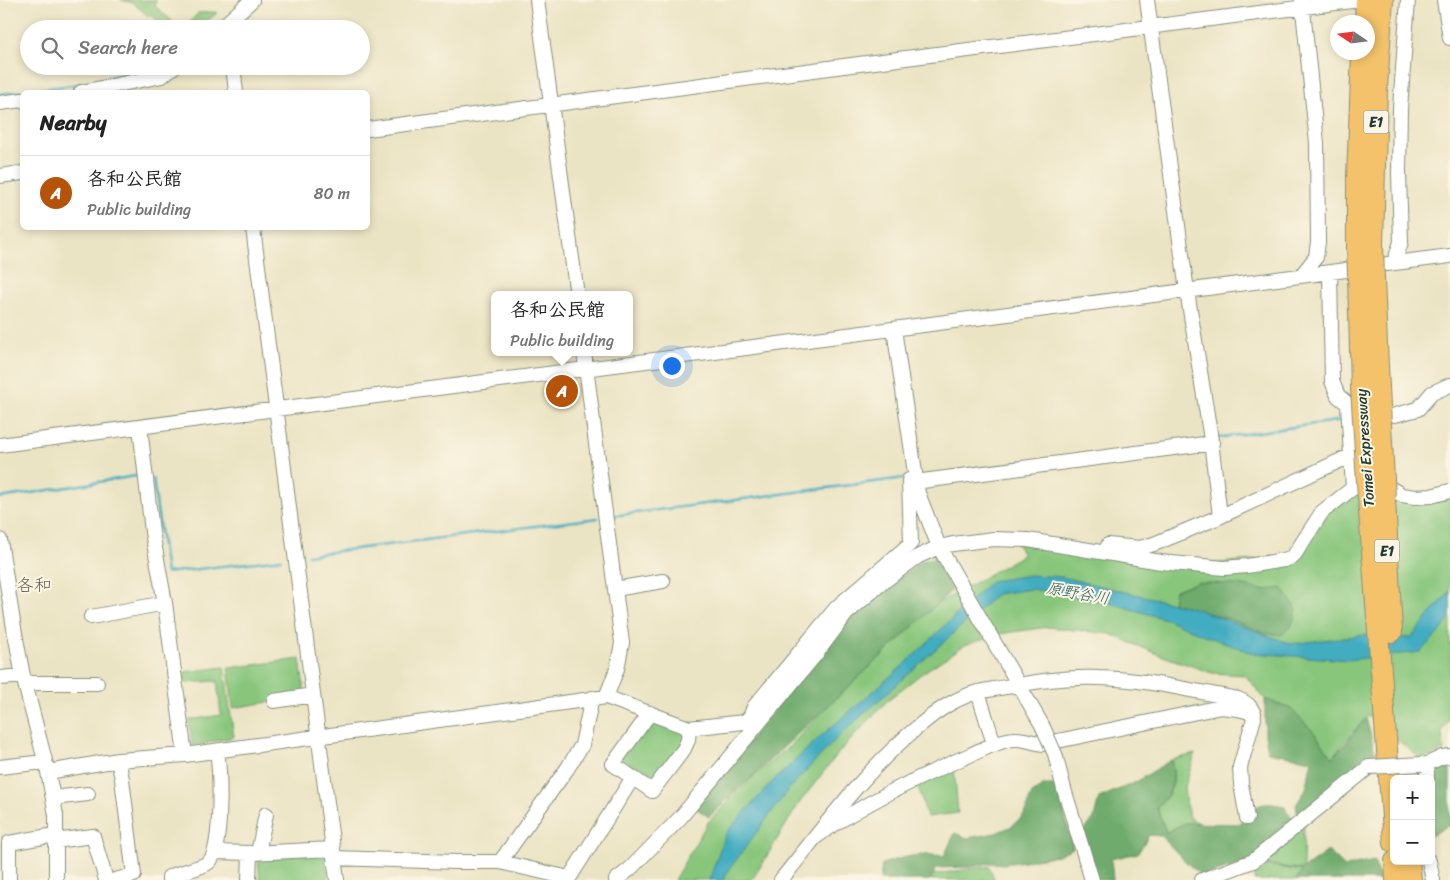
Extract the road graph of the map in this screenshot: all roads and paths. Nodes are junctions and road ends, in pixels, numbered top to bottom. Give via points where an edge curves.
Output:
1 (252, 0) edge
2 (537, 0) edge
3 (1147, 0) edge
4 (1383, 0) edge
5 (1408, 0) edge
6 (1444, 0) edge
7 (1359, 1) edge
8 (1302, 4) edge
9 (1362, 15) edge
10 (232, 20) edge
11 (1150, 27) junction
12 (1450, 38) edge
13 (1362, 60) edge
14 (163, 75) edge
15 (234, 75) edge
16 (91, 90) edge
17 (236, 90) edge
18 (20, 100) edge
19 (0, 103) edge
20 (552, 104) junction
21 (370, 129) edge
22 (20, 173) edge
23 (0, 176) edge
24 (253, 230) edge
25 (1365, 245) junction
26 (1450, 256) edge
27 (1372, 271) junction
28 (1330, 272) junction
29 (1301, 276) junction
30 (575, 291) edge
31 (1187, 291) junction
32 (894, 329) junction
33 (584, 356) edge
34 (586, 369) junction
35 (1450, 385) edge
36 (277, 409) junction
37 (1395, 415) dead end
38 (140, 427) junction
39 (1212, 443) junction
40 (0, 445) edge
41 (1352, 456) junction
42 (912, 465) junction
43 (915, 482) junction
44 (1450, 491) edge
45 (1369, 495) junction
46 (1220, 516) junction
47 (0, 540) edge
48 (1028, 540) junction
49 (940, 549) junction
50 (1, 560) edge
51 (663, 581) dead end
52 (615, 589) junction
53 (165, 603) junction
54 (91, 617) dead end
55 (824, 643) junction
56 (0, 678) edge
57 (1016, 679) junction
58 (24, 680) junction
59 (96, 683) dead end
60 (1388, 689) junction
61 (978, 692) junction
62 (313, 695) junction
63 (599, 698) junction
64 (274, 702) dead end
65 (1254, 713) junction
66 (650, 714) junction
67 (750, 717) junction
68 (689, 728) junction
69 (319, 736) junction
70 (994, 744) junction
71 (217, 751) junction
72 (185, 755) junction
73 (1450, 756) edge
74 (118, 760) junction
75 (1425, 764) junction
76 (0, 767) edge
77 (46, 767) junction
78 (1401, 775) edge
79 (1426, 775) edge
80 (632, 779) junction
81 (88, 794) dead end
82 (53, 798) junction
83 (266, 814) dead end
84 (1247, 818) dead end
85 (1393, 820) edge
86 (817, 836) junction
87 (55, 838) junction
88 (216, 852) junction
89 (254, 853) junction
90 (333, 853) junction
91 (500, 862) junction
92 (1395, 865) edge
93 (1409, 865) edge
94 (1429, 865) edge
95 (616, 878) edge
96 (569, 879) edge
97 (9, 880) edge
98 (56, 880) edge
99 (106, 880) edge
100 (115, 880) edge
101 (168, 880) edge
102 (249, 880) edge
103 (336, 880) edge
104 (781, 880) edge
105 (1092, 880) edge
106 (1202, 880) edge
107 (1396, 880) edge
108 (1411, 880) edge
109 (1433, 880) edge

1 - 10 street
2 - 20 street
3 - 11 street
4 - 25 highway, Tomei Expressway / E1
5 - 27 street via 1400,109 1401,242
6 - 12 street
7 - 8 street
7 - 9 highway
8 - 11 street
8 - 29 street via 1324,246
11 - 20 street
11 - 31 street
13 - 25 highway, Tomei Expressway / E1 via 1357,177
14 - 16 street
15 - 17 street
18 - 19 street
20 - 21 street
20 - 30 street
22 - 23 street
24 - 36 street
25 - 27 highway, Tomei Expressway / E1, bridge
26 - 27 street
27 - 28 street
27 - 45 highway, Tomei Expressway / E1, bridge
28 - 29 street
28 - 41 street via 1332,381 1338,396 1348,404 1352,421
29 - 31 street
31 - 32 street
31 - 39 street
32 - 34 street
32 - 42 street
33 - 34 street
34 - 36 street
34 - 52 street
35 - 37 street via 1432,393 1418,408
36 - 38 street
36 - 62 street
38 - 40 street
38 - 53 street via 152,532
39 - 43 street
39 - 46 street
41 - 45 street
41 - 46 street
42 - 43 street
42 - 67 street via 908,490 911,543 837,607 754,707
43 - 49 street
44 - 45 street via 1415,497 1372,485
45 - 48 street via 1322,512 1294,557 1224,568 1131,558
45 - 60 highway, Tomei Expressway / E1 via 1383,603
46 - 48 street via 1140,548 1056,538
47 - 50 street
48 - 49 street via 994,539
49 - 55 street via 917,557 883,582 846,614
49 - 57 street
50 - 58 street
51 - 52 street
52 - 63 street via 622,643 617,669
53 - 54 street
53 - 72 street
55 - 67 street via 796,667
55 - 95 street via 680,818
56 - 58 street
57 - 61 street
57 - 65 street via 1128,680 1238,699 1249,704
57 - 105 street, bridge via 1054,754
58 - 59 street
58 - 77 street
60 - 78 highway, Tomei Expressway / E1
60 - 85 highway, Tomei Expressway / E1
61 - 70 street
61 - 86 street via 939,710 888,752
62 - 64 street
62 - 69 street
63 - 66 street
63 - 69 street
63 - 91 street via 582,745
65 - 70 street via 1222,707 1043,744 1016,739
65 - 84 street via 1240,767
66 - 68 street
66 - 80 street via 612,764
67 - 68 street via 744,722
68 - 80 street via 684,749 652,791
69 - 71 street
69 - 90 street
70 - 86 street via 869,804
71 - 72 street
71 - 88 street via 220,784
72 - 74 street
73 - 75 street
74 - 77 street
74 - 100 street via 134,875
75 - 79 street
75 - 106 street, bridge via 1369,767 1253,861
76 - 77 street
77 - 82 street
80 - 96 street
81 - 82 street
82 - 87 street
83 - 89 street
86 - 104 street
87 - 97 street via 9,843
87 - 98 street
87 - 99 street via 93,836
88 - 89 street
88 - 101 street via 209,862 177,873
89 - 90 street
89 - 102 street
90 - 91 street
90 - 103 street
91 - 96 street
92 - 107 highway
93 - 108 highway
94 - 109 street

